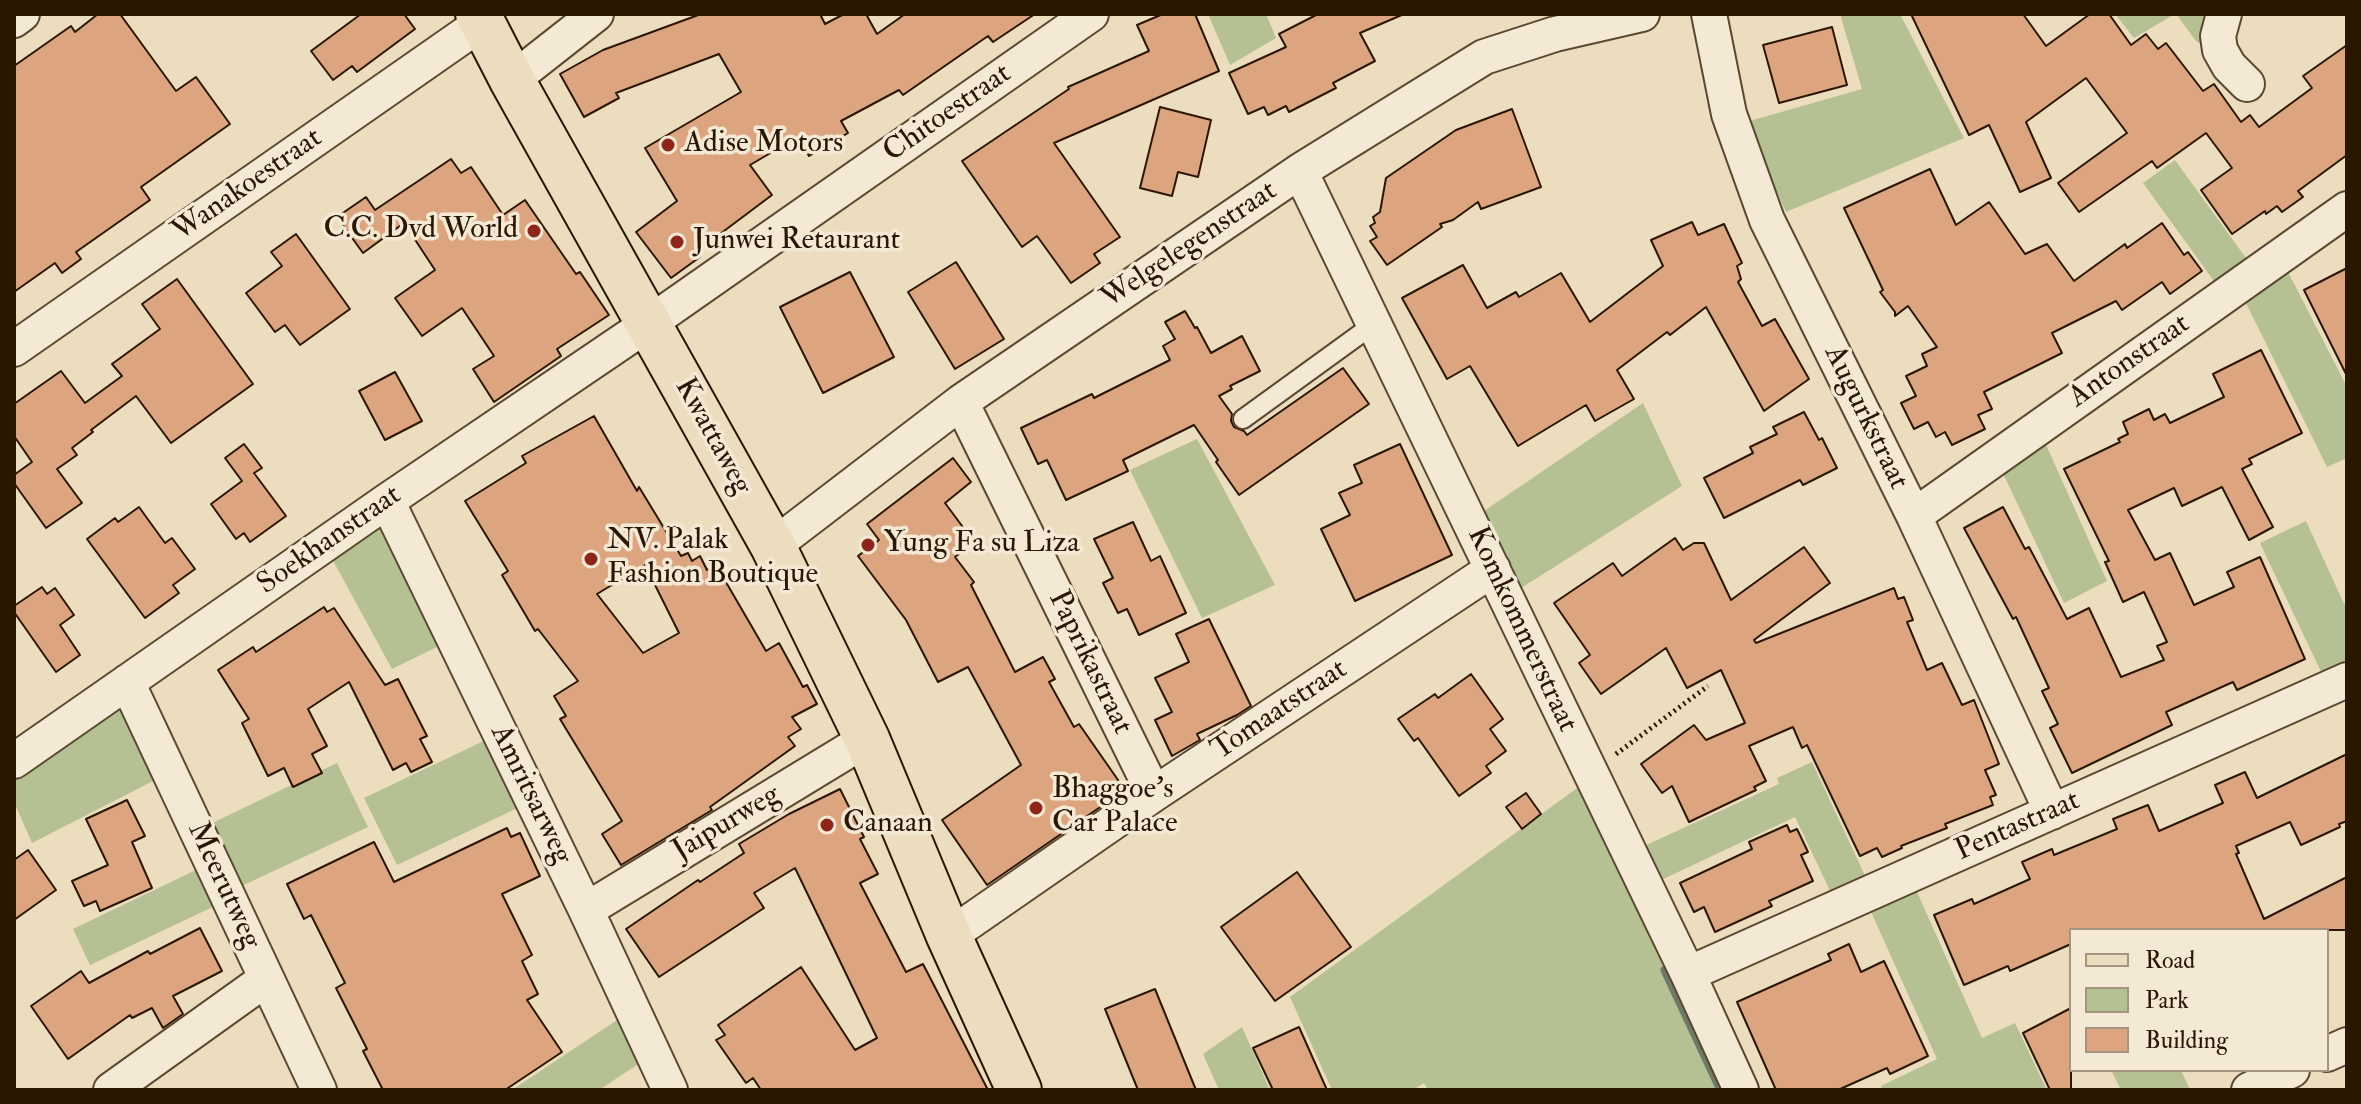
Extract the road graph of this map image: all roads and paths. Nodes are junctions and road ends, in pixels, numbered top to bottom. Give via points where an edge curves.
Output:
1 (22, 14) edge
2 (596, 14) edge
3 (1091, 14) edge
4 (1642, 14) edge
5 (1709, 14) edge
6 (2224, 14) edge
7 (480, 18) edge
8 (14, 20) edge
9 (512, 80) junction
10 (2247, 84) dead end
11 (1300, 171) junction
12 (2347, 209) edge
13 (648, 324) junction
14 (1374, 324) junction
15 (14, 349) edge
16 (961, 402) junction
17 (1243, 419) dead end
18 (387, 501) junction
19 (1914, 516) junction
20 (773, 546) junction
21 (1493, 569) junction
22 (2347, 680) edge
23 (127, 682) junction
24 (1708, 686) dead end
25 (867, 739) junction
26 (14, 761) edge
27 (1590, 773) junction
28 (1154, 794) junction
29 (2052, 812) junction
30 (586, 910) junction
31 (949, 936) junction
32 (1688, 974) junction
33 (266, 979) junction
34 (2288, 1072) edge
35 (111, 1090) edge
36 (319, 1090) edge
37 (670, 1090) edge
38 (1019, 1090) edge
39 (1741, 1090) edge
40 (2249, 1090) edge

1 - 8 street
2 - 9 street
3 - 13 street, Chitoestraat
4 - 11 street, Welgelegenstraat via 1484,57
5 - 19 street, Augurkstraat via 1729,114 1767,220
6 - 10 street via 2220,50
7 - 9 main road, Kwattaweg
7 - 15 street, Wanakoestraat
9 - 13 main road, Kwattaweg
11 - 14 street, Komkommerstraat
11 - 16 street, Welgelegenstraat
12 - 19 street, Antonstraat
13 - 18 street, Soekhanstraat
13 - 20 main road, Kwattaweg
14 - 17 lane
14 - 21 street, Komkommerstraat
16 - 20 street, Welgelegenstraat
16 - 28 street, Paprikastraat
18 - 23 street, Soekhanstraat
18 - 30 street, Amritsarweg
19 - 29 street, Augurkstraat
20 - 25 main road, Kwattaweg
21 - 27 street, Komkommerstraat
21 - 28 street, Tomaatstraat
22 - 29 street, Pentastraat
23 - 26 street, Soekhanstraat
23 - 33 street, Meerutweg
24 - 27 path
25 - 30 street, Jaipurweg
25 - 31 main road, Kwattaweg
27 - 32 street, Komkommerstraat
28 - 31 street, Tomaatstraat
29 - 32 street, Pentastraat
30 - 37 street, Amritsarweg
31 - 38 main road, Kwattaweg
32 - 39 street, Komkommerstraat
33 - 35 street
33 - 36 street, Meerutweg
34 - 40 street

